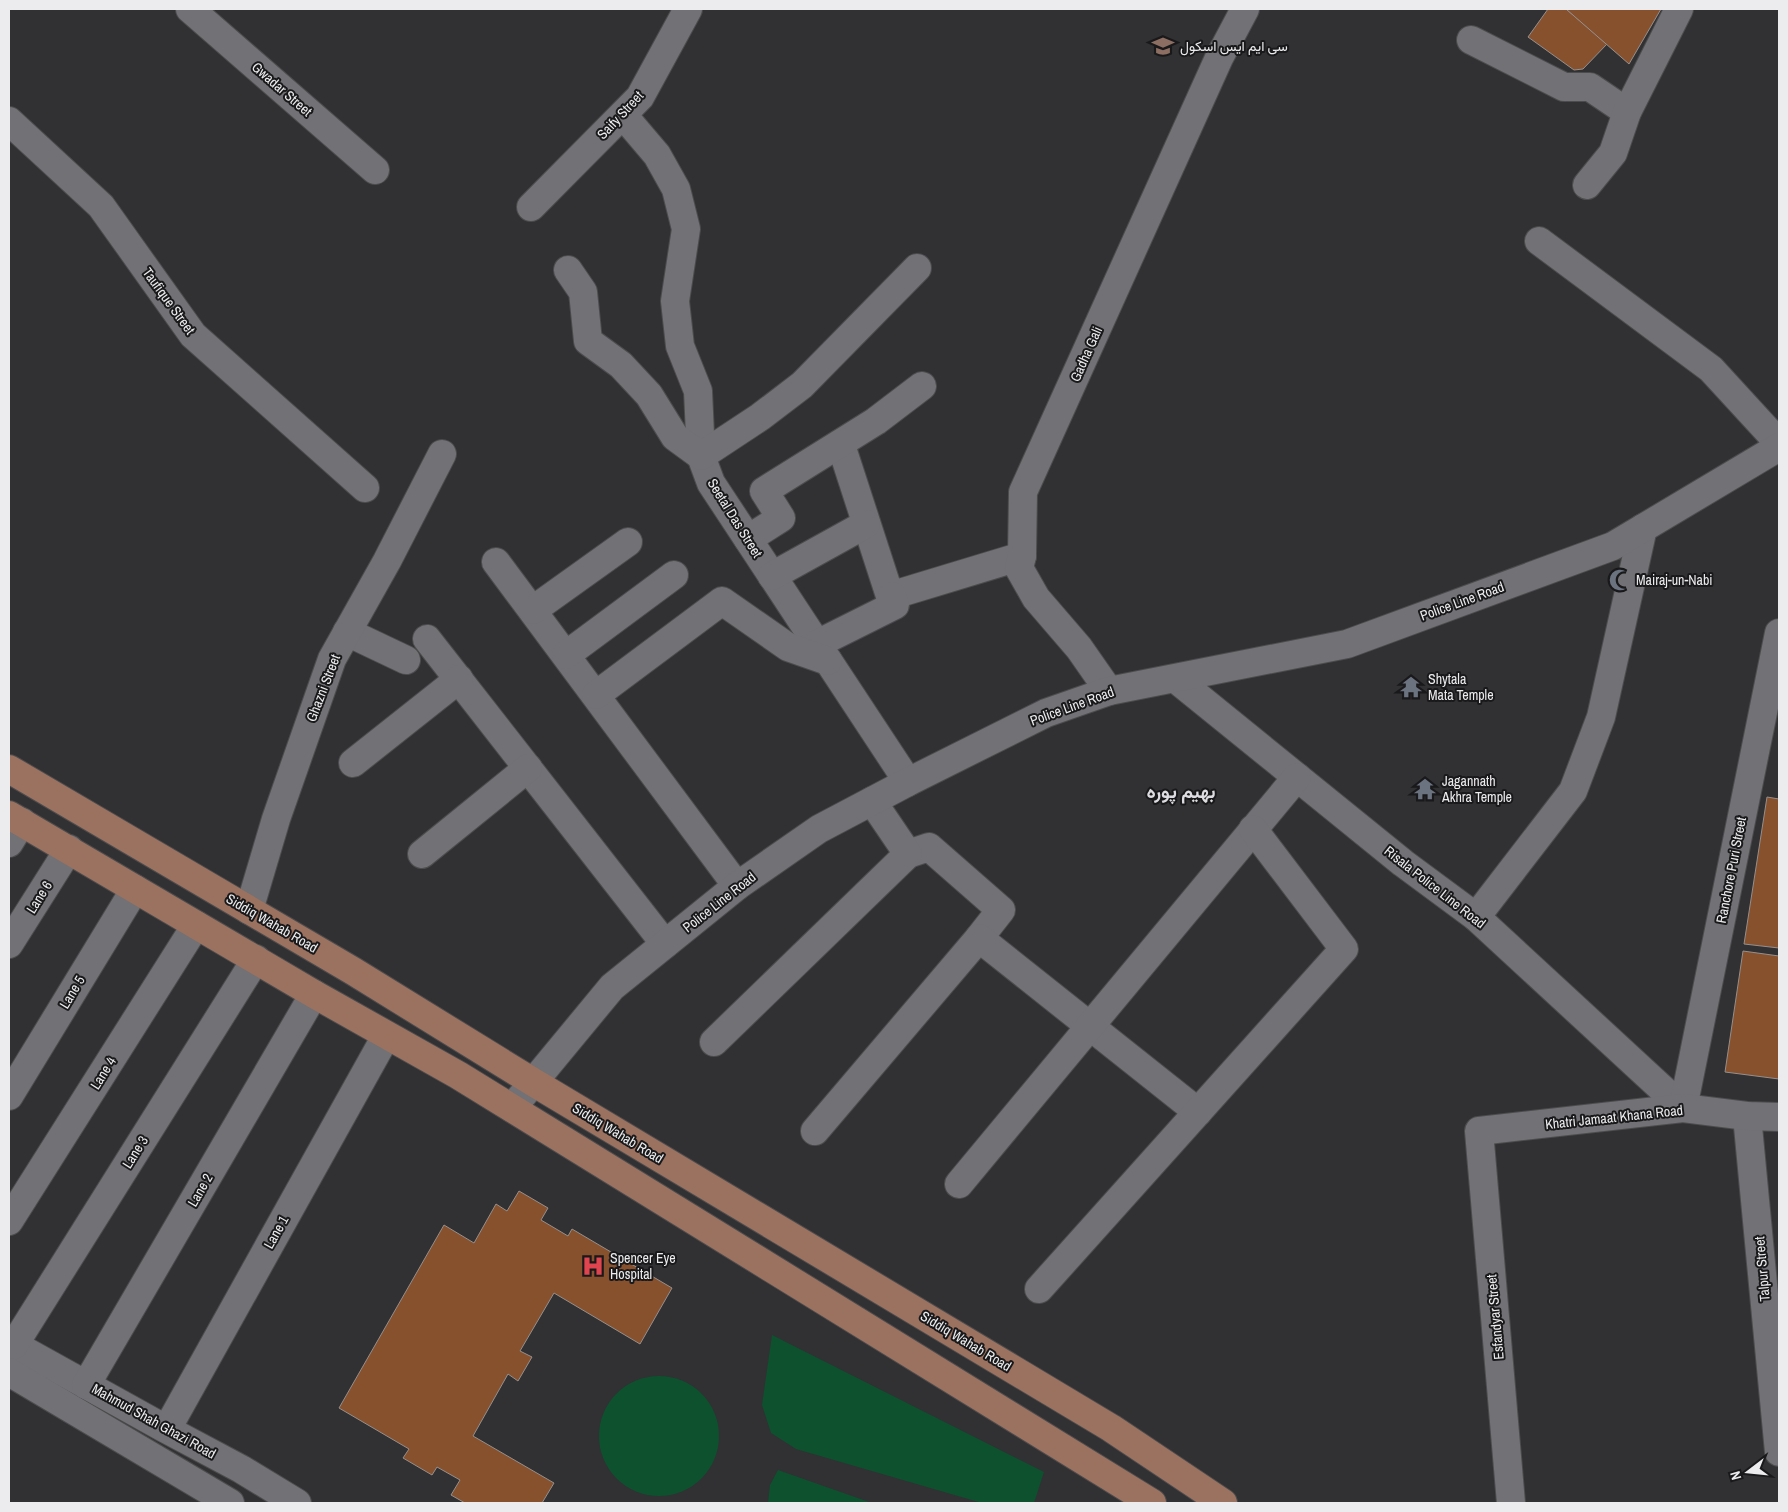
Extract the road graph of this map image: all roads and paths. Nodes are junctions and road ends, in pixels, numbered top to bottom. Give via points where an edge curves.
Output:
1 (190, 9) edge
2 (688, 9) edge
3 (1246, 9) edge
4 (1679, 9) edge
5 (1471, 40) dead end
6 (1627, 112) junction
7 (623, 114) junction
8 (9, 121) edge
9 (375, 170) dead end
10 (1587, 185) dead end
11 (531, 207) dead end
12 (1539, 241) dead end
13 (917, 268) dead end
14 (568, 270) dead end
15 (922, 386) dead end
16 (841, 445) junction
17 (1779, 445) edge
18 (442, 454) dead end
19 (701, 456) junction
20 (365, 488) dead end
21 (866, 524) junction
22 (1643, 528) junction
23 (748, 539) junction
24 (628, 542) dead end
25 (1022, 556) junction
26 (496, 562) dead end
27 (674, 575) dead end
28 (772, 576) junction
29 (892, 596) junction
30 (532, 610) junction
31 (347, 632) junction
32 (1779, 633) edge
33 (427, 639) dead end
34 (822, 652) junction
35 (566, 655) junction
36 (406, 660) dead end
37 (459, 679) junction
38 (1176, 679) junction
39 (1109, 690) junction
40 (596, 695) junction
41 (353, 763) dead end
42 (528, 768) junction
43 (9, 769) edge
44 (1296, 777) junction
45 (908, 782) junction
46 (872, 801) junction
47 (13, 827) edge
48 (1253, 829) junction
49 (69, 849) junction
50 (422, 854) dead end
51 (908, 854) junction
52 (737, 886) junction
53 (135, 889) junction
54 (249, 910) junction
55 (1476, 917) junction
56 (196, 925) junction
57 (979, 938) junction
58 (9, 944) edge
59 (665, 944) junction
60 (256, 959) junction
61 (314, 994) junction
62 (1090, 1026) junction
63 (386, 1036) junction
64 (714, 1042) dead end
65 (534, 1082) junction
66 (9, 1096) edge
67 (512, 1108) junction
68 (1683, 1108) junction
69 (1198, 1112) junction
70 (1747, 1116) junction
71 (1779, 1117) edge
72 (815, 1131) dead end
73 (1480, 1131) joint
74 (959, 1184) dead end
75 (9, 1221) edge
76 (1039, 1290) dead end
77 (12, 1343) edge
78 (9, 1372) edge
79 (86, 1385) junction
80 (167, 1429) junction
81 (1779, 1452) edge
82 (230, 1503) edge
83 (297, 1503) edge
84 (1152, 1503) edge
85 (1224, 1503) edge
86 (1511, 1503) edge

1 - 9 street, Gwadar Street
2 - 7 street, Saify Street via 640,97
3 - 25 street, Gadha Gali via 1220,58 1023,492
4 - 6 street
5 - 6 street via 1564,87 1590,87
6 - 10 street via 1613,153
7 - 11 street, Saify Street
7 - 19 street, Seetal Das Street via 657,155 676,189 686,229 675,301 680,346 698,391
8 - 20 street, Taufique Street via 101,206 193,335
12 - 17 street via 1711,369
13 - 19 street via 802,386
14 - 19 street via 583,292 588,341 621,365 649,395 675,436
15 - 16 street
16 - 21 street
16 - 23 street via 764,492 781,518
17 - 22 street, Police Line Road
18 - 31 street, Ghazni Street
19 - 23 street, Seetal Das Street via 711,483
21 - 28 street
21 - 29 street
22 - 38 street, Police Line Road via 1613,546 1347,644
22 - 55 street via 1602,717 1573,791
23 - 28 street, Seetal Das Street
24 - 30 street
25 - 29 street
25 - 39 street, Gadha Gali via 1019,568 1036,598 1079,648
26 - 30 street
27 - 35 street
28 - 34 street, Seetal Das Street
29 - 34 street via 895,605
30 - 35 street
31 - 36 street
31 - 54 street, Ghazni Street via 328,668 276,819
32 - 68 street, Ranchore Puri Street
33 - 37 street
34 - 40 street via 788,648 722,601
34 - 45 street, Seetal Das Street
35 - 40 street
37 - 41 street
37 - 42 street
38 - 39 street, Police Line Road
38 - 44 street, Risala Police Line Road
39 - 45 street, Police Line Road via 1046,713
40 - 52 street
42 - 50 street
42 - 59 street
43 - 54 main road, Siddiq Wahab Road
44 - 48 street
44 - 55 street, Risala Police Line Road
45 - 46 street, Police Line Road
46 - 51 street
46 - 52 street, Police Line Road via 819,829
47 - 49 main road
48 - 62 street
48 - 69 street via 1344,949
49 - 53 main road
49 - 58 street, Lane 6
51 - 57 street via 929,847 1001,910
51 - 64 street
52 - 59 street, Police Line Road
53 - 56 main road
53 - 66 street, Lane 5
54 - 65 main road, Siddiq Wahab Road
55 - 68 street, Risala Police Line Road
56 - 60 main road
56 - 75 street, Lane 4
57 - 62 street
57 - 72 street
59 - 65 street, Police Line Road via 612,987
60 - 61 main road
60 - 77 street, Lane 3
61 - 63 main road
61 - 79 street, Lane 2
62 - 69 street
62 - 74 street
63 - 67 main road
63 - 80 street, Lane 1
65 - 67 street, Police Line Road
65 - 85 main road, Siddiq Wahab Road via 1111,1428
67 - 84 main road
68 - 70 street, Khatri Jamaat Khana Road
68 - 73 street, Khatri Jamaat Khana Road
69 - 76 street
70 - 71 street, Khatri Jamaat Khana Road
70 - 81 street, Talpur Street
73 - 86 street, Esfandyar Street
77 - 79 street, Mahmud Shah Ghazi Road
78 - 82 street
79 - 80 street, Mahmud Shah Ghazi Road
80 - 83 street, Mahmud Shah Ghazi Road

